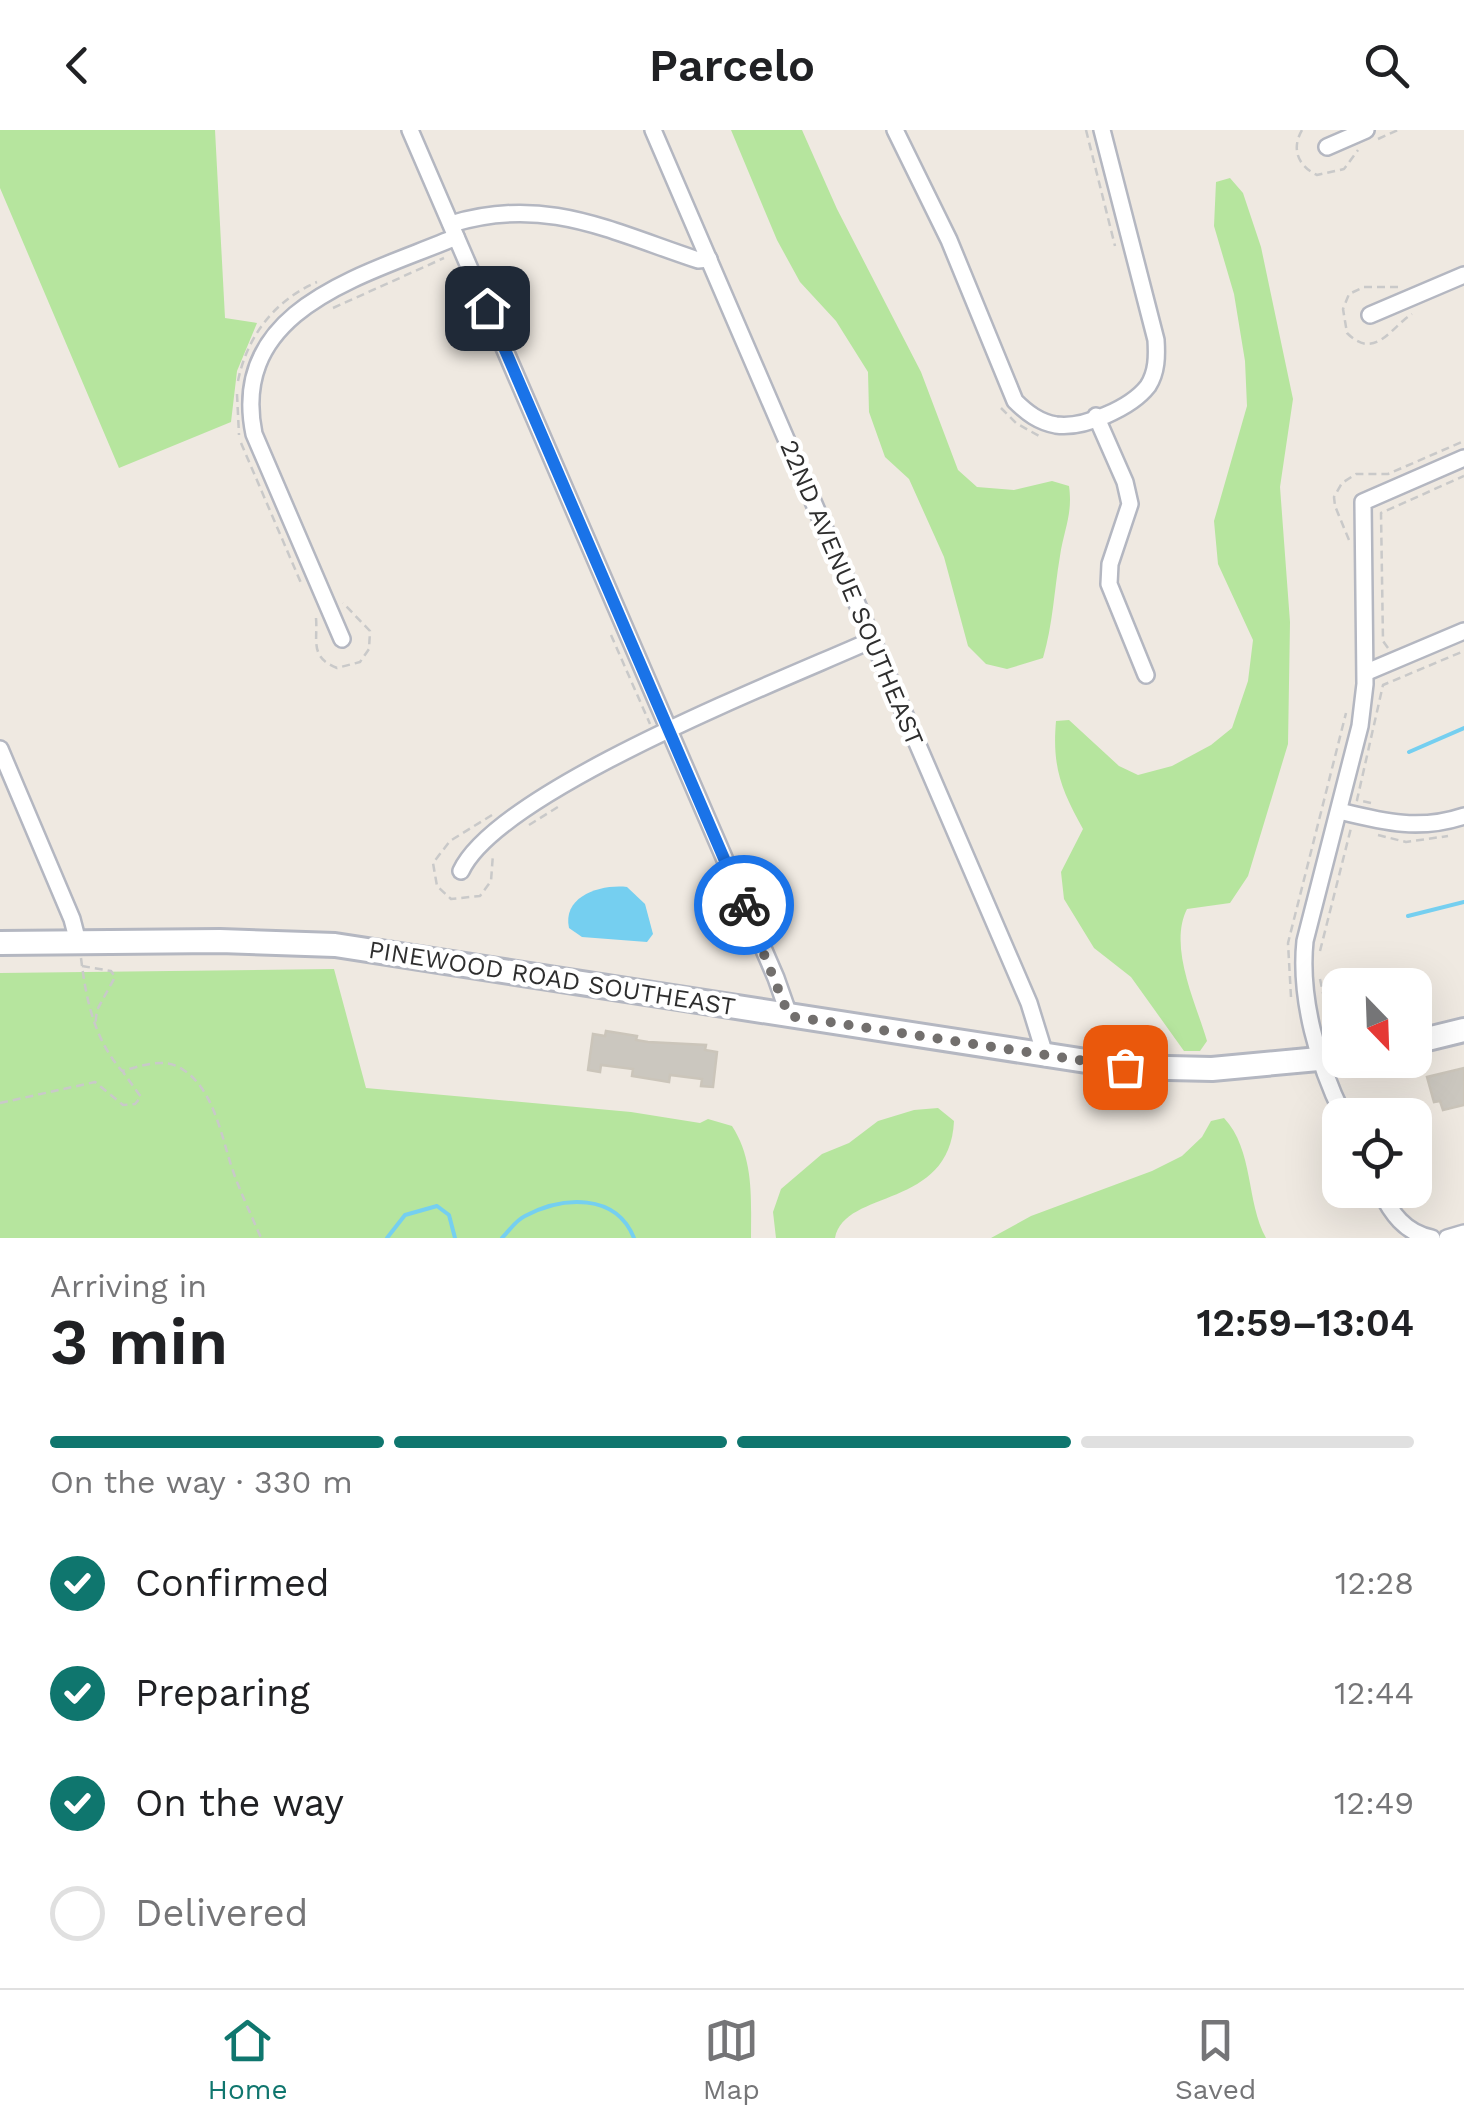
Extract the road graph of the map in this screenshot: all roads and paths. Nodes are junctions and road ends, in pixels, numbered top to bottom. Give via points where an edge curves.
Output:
1 (410, 130) edge
2 (653, 130) edge
3 (895, 130) edge
4 (1086, 130) edge
5 (1102, 130) edge
6 (1366, 130) edge
7 (1327, 147) dead end
8 (453, 230) junction
9 (1115, 246) dead end
10 (450, 256) dead end
11 (708, 259) junction
12 (1464, 275) edge
13 (324, 278) dead end
14 (322, 313) dead end
15 (1370, 316) dead end
16 (1096, 416) junction
17 (1464, 441) edge
18 (1464, 458) edge
19 (1464, 476) edge
20 (1349, 539) dead end
21 (301, 582) dead end
22 (344, 604) dead end
23 (316, 618) dead end
24 (1464, 631) edge
25 (342, 639) dead end
26 (872, 640) junction
27 (1387, 648) dead end
28 (1464, 651) edge
29 (1367, 672) junction
30 (1146, 675) dead end
31 (1348, 705) dead end
32 (669, 732) junction
33 (0, 749) edge
34 (1372, 803) dead end
35 (1340, 812) junction
36 (1464, 816) edge
37 (1350, 828) dead end
38 (461, 871) dead end
39 (78, 942) junction
40 (0, 943) edge
41 (1319, 955) dead end
42 (1319, 967) dead end
43 (1322, 987) edge
44 (1294, 1009) dead end
45 (789, 1016) junction
46 (1322, 1027) edge
47 (95, 1028) junction
48 (1464, 1030) edge
49 (1432, 1038) edge
50 (1322, 1053) edge
51 (1046, 1058) junction
52 (122, 1071) junction
53 (0, 1103) edge
54 (1390, 1208) edge
55 (1464, 1233) edge
56 (261, 1238) edge
57 (1432, 1238) edge
58 (1447, 1238) edge

1 - 8 street
2 - 11 street, 22ND AVENUE SOUTHEAST
3 - 16 street via 1016,402 1034,418 1057,425
4 - 9 path
5 - 16 street via 1156,351 1149,384 1130,402
6 - 7 street
8 - 11 street via 509,211 552,214
8 - 25 street via 302,306 274,334 255,374 254,434
8 - 32 street
10 - 14 path
11 - 26 street, 22ND AVENUE SOUTHEAST
12 - 15 street
13 - 21 path via 293,294 262,325 245,355 236,404 246,457
16 - 30 street via 1130,504 1109,584
17 - 20 path via 1388,474 1356,474 1342,483 1335,506
18 - 29 street via 1363,502
19 - 27 path via 1380,514
22 - 23 path via 370,631 366,657 353,666 336,668 321,659 313,641
24 - 29 street
26 - 32 street
26 - 51 street, 22ND AVENUE SOUTHEAST via 1030,1003
28 - 34 path via 1383,686 1358,800
29 - 35 street
31 - 44 path via 1288,944
32 - 38 street via 607,760 490,833
32 - 45 street
33 - 39 street
35 - 36 street via 1409,826
35 - 46 street via 1304,954 1303,980
37 - 41 path
39 - 40 street, PINEWOOD ROAD SOUTHEAST
39 - 45 street, PINEWOOD ROAD SOUTHEAST via 335,945
42 - 43 path
45 - 51 street, PINEWOOD ROAD SOUTHEAST
47 - 47 path via 90,1006 82,966 115,976
47 - 52 path
48 - 49 street
50 - 51 street, PINEWOOD ROAD SOUTHEAST via 1182,1069
52 - 53 path via 138,1089 135,1104 124,1105 95,1082
52 - 56 path via 170,1064 195,1082 221,1129
54 - 57 street via 1417,1234
55 - 58 street

